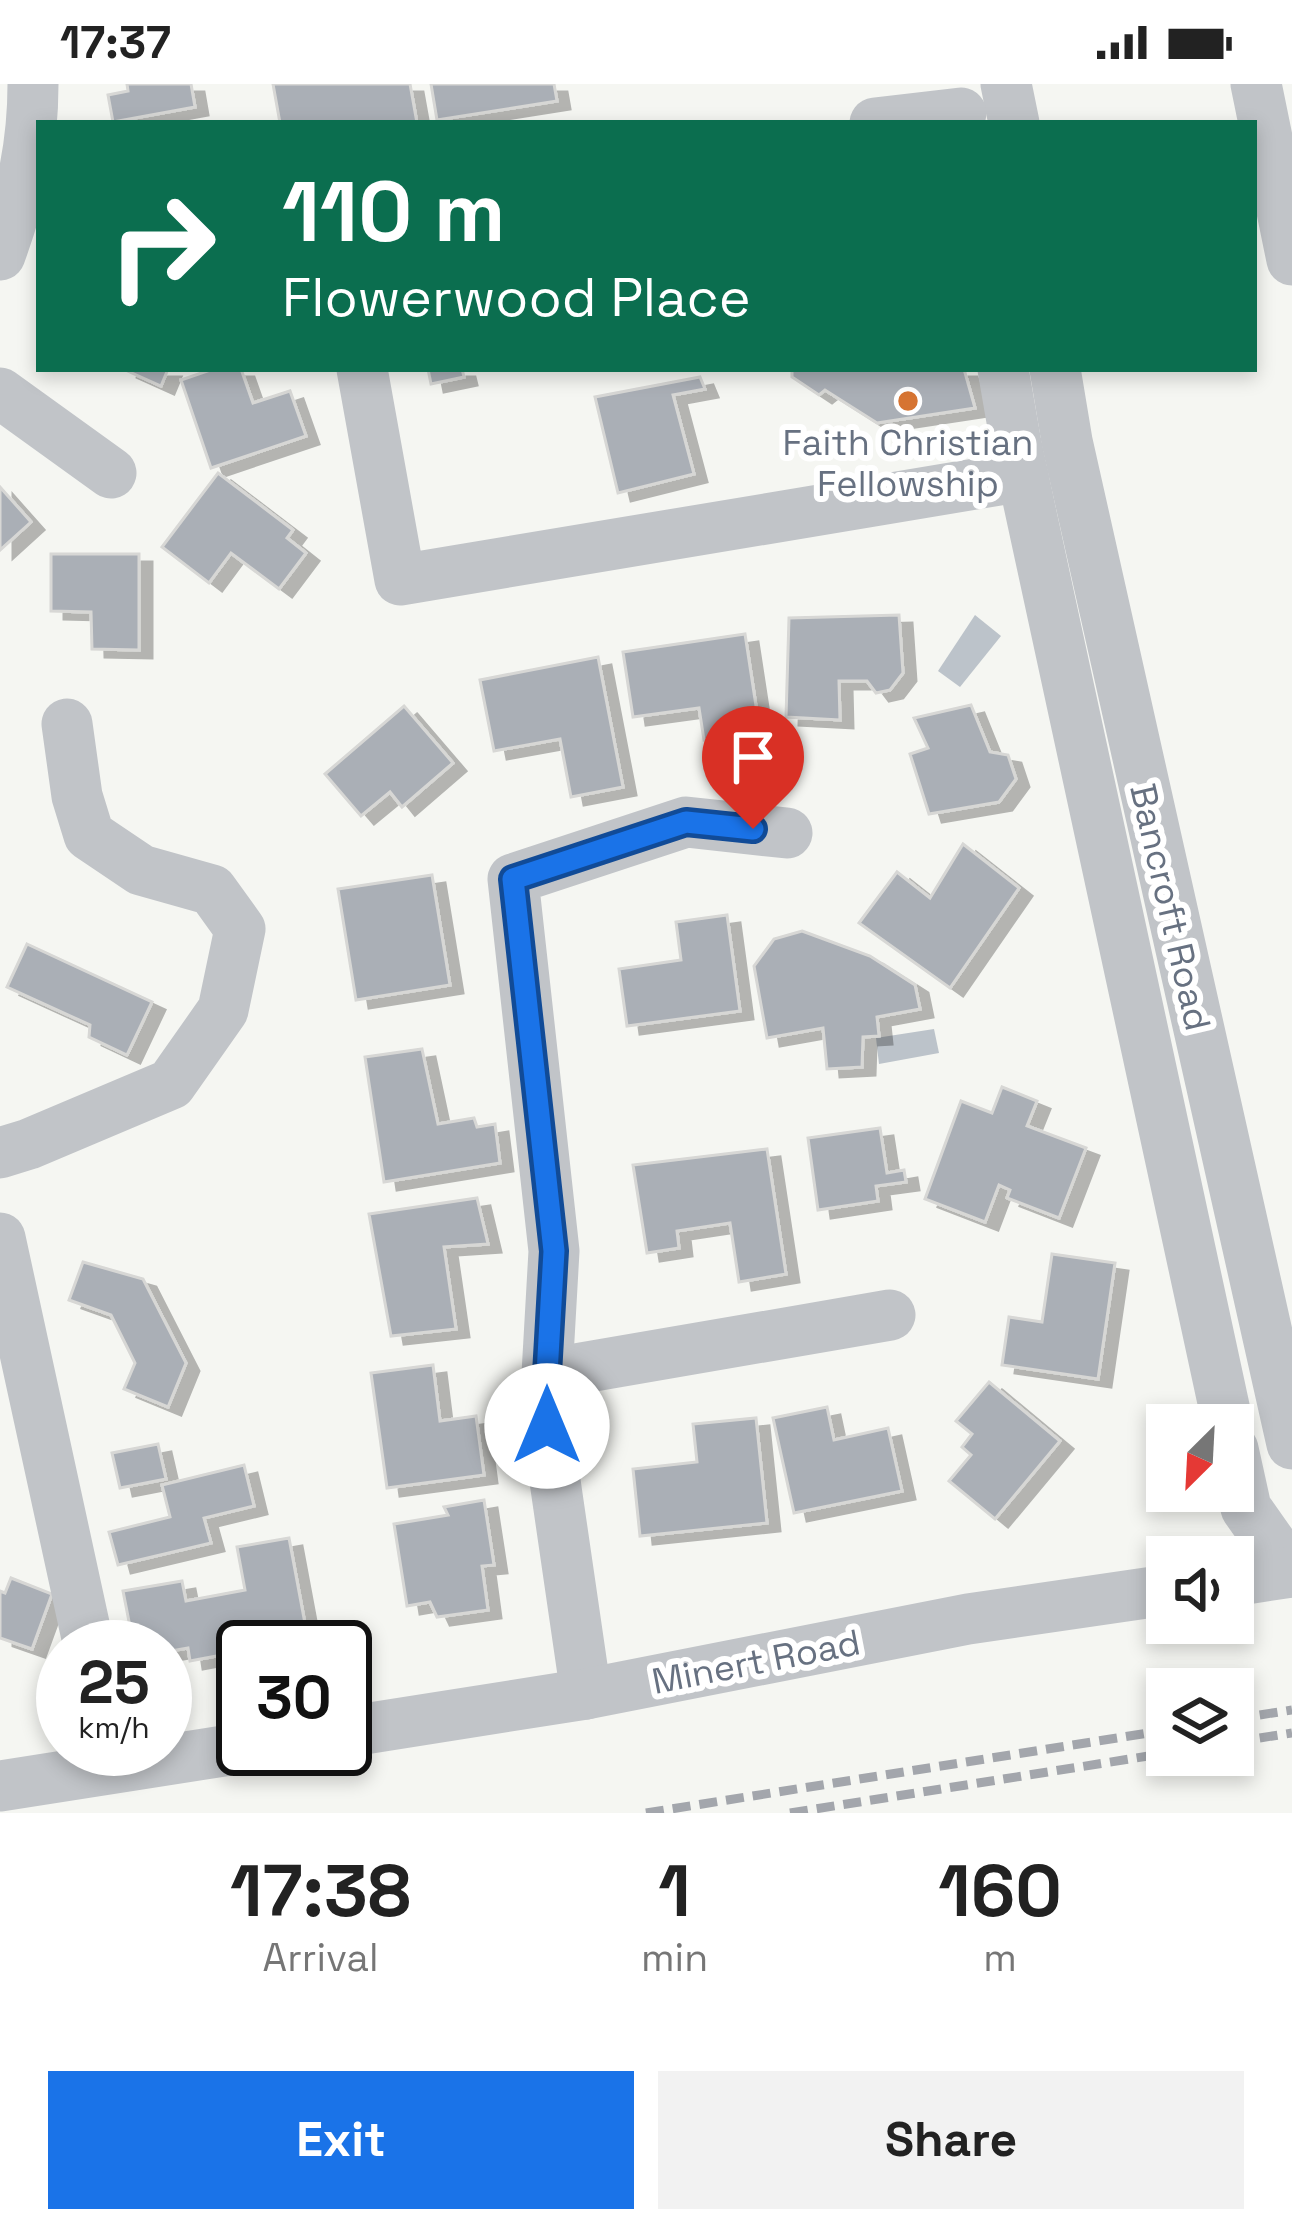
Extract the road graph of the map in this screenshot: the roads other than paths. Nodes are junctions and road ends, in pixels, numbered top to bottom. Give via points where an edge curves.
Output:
1 (33, 84) edge
2 (1006, 84) edge
3 (1256, 84) edge
4 (959, 106) edge
5 (890, 120) edge
6 (1013, 120) edge
7 (0, 255) edge
8 (1292, 260) edge
9 (363, 372) edge
10 (1004, 372) edge
11 (1056, 372) edge
12 (0, 393) edge
13 (111, 473) dead end
14 (1023, 476) junction
15 (68, 724) dead end
16 (787, 832) dead end
17 (0, 1153) edge
18 (0, 1238) edge
19 (1275, 1289) edge
20 (890, 1315) dead end
21 (547, 1374) junction
22 (1223, 1404) edge
23 (1292, 1444) edge
24 (1249, 1512) edge
25 (1292, 1572) edge
26 (1254, 1578) edge
27 (1146, 1593) edge
28 (83, 1620) edge
29 (586, 1694) junction
30 (372, 1728) edge
31 (42, 1776) edge
32 (0, 1786) edge

1 - 7 street via 20,199
2 - 6 street
3 - 8 street
4 - 5 street
9 - 14 street via 400,580
10 - 14 street, Bancroft Road
11 - 19 street, Bancroft Road
12 - 13 street
14 - 22 street, Bancroft Road
15 - 17 street via 89,835 141,870 212,890 240,929 223,1010 171,1084
16 - 21 street via 686,822 513,879 554,1251
18 - 28 street
19 - 23 street, Bancroft Road
20 - 21 street
21 - 29 street via 553,1478
24 - 25 street
25 - 26 street
27 - 29 street, Minert Road via 968,1619
29 - 30 street, Minert Road
31 - 32 street

